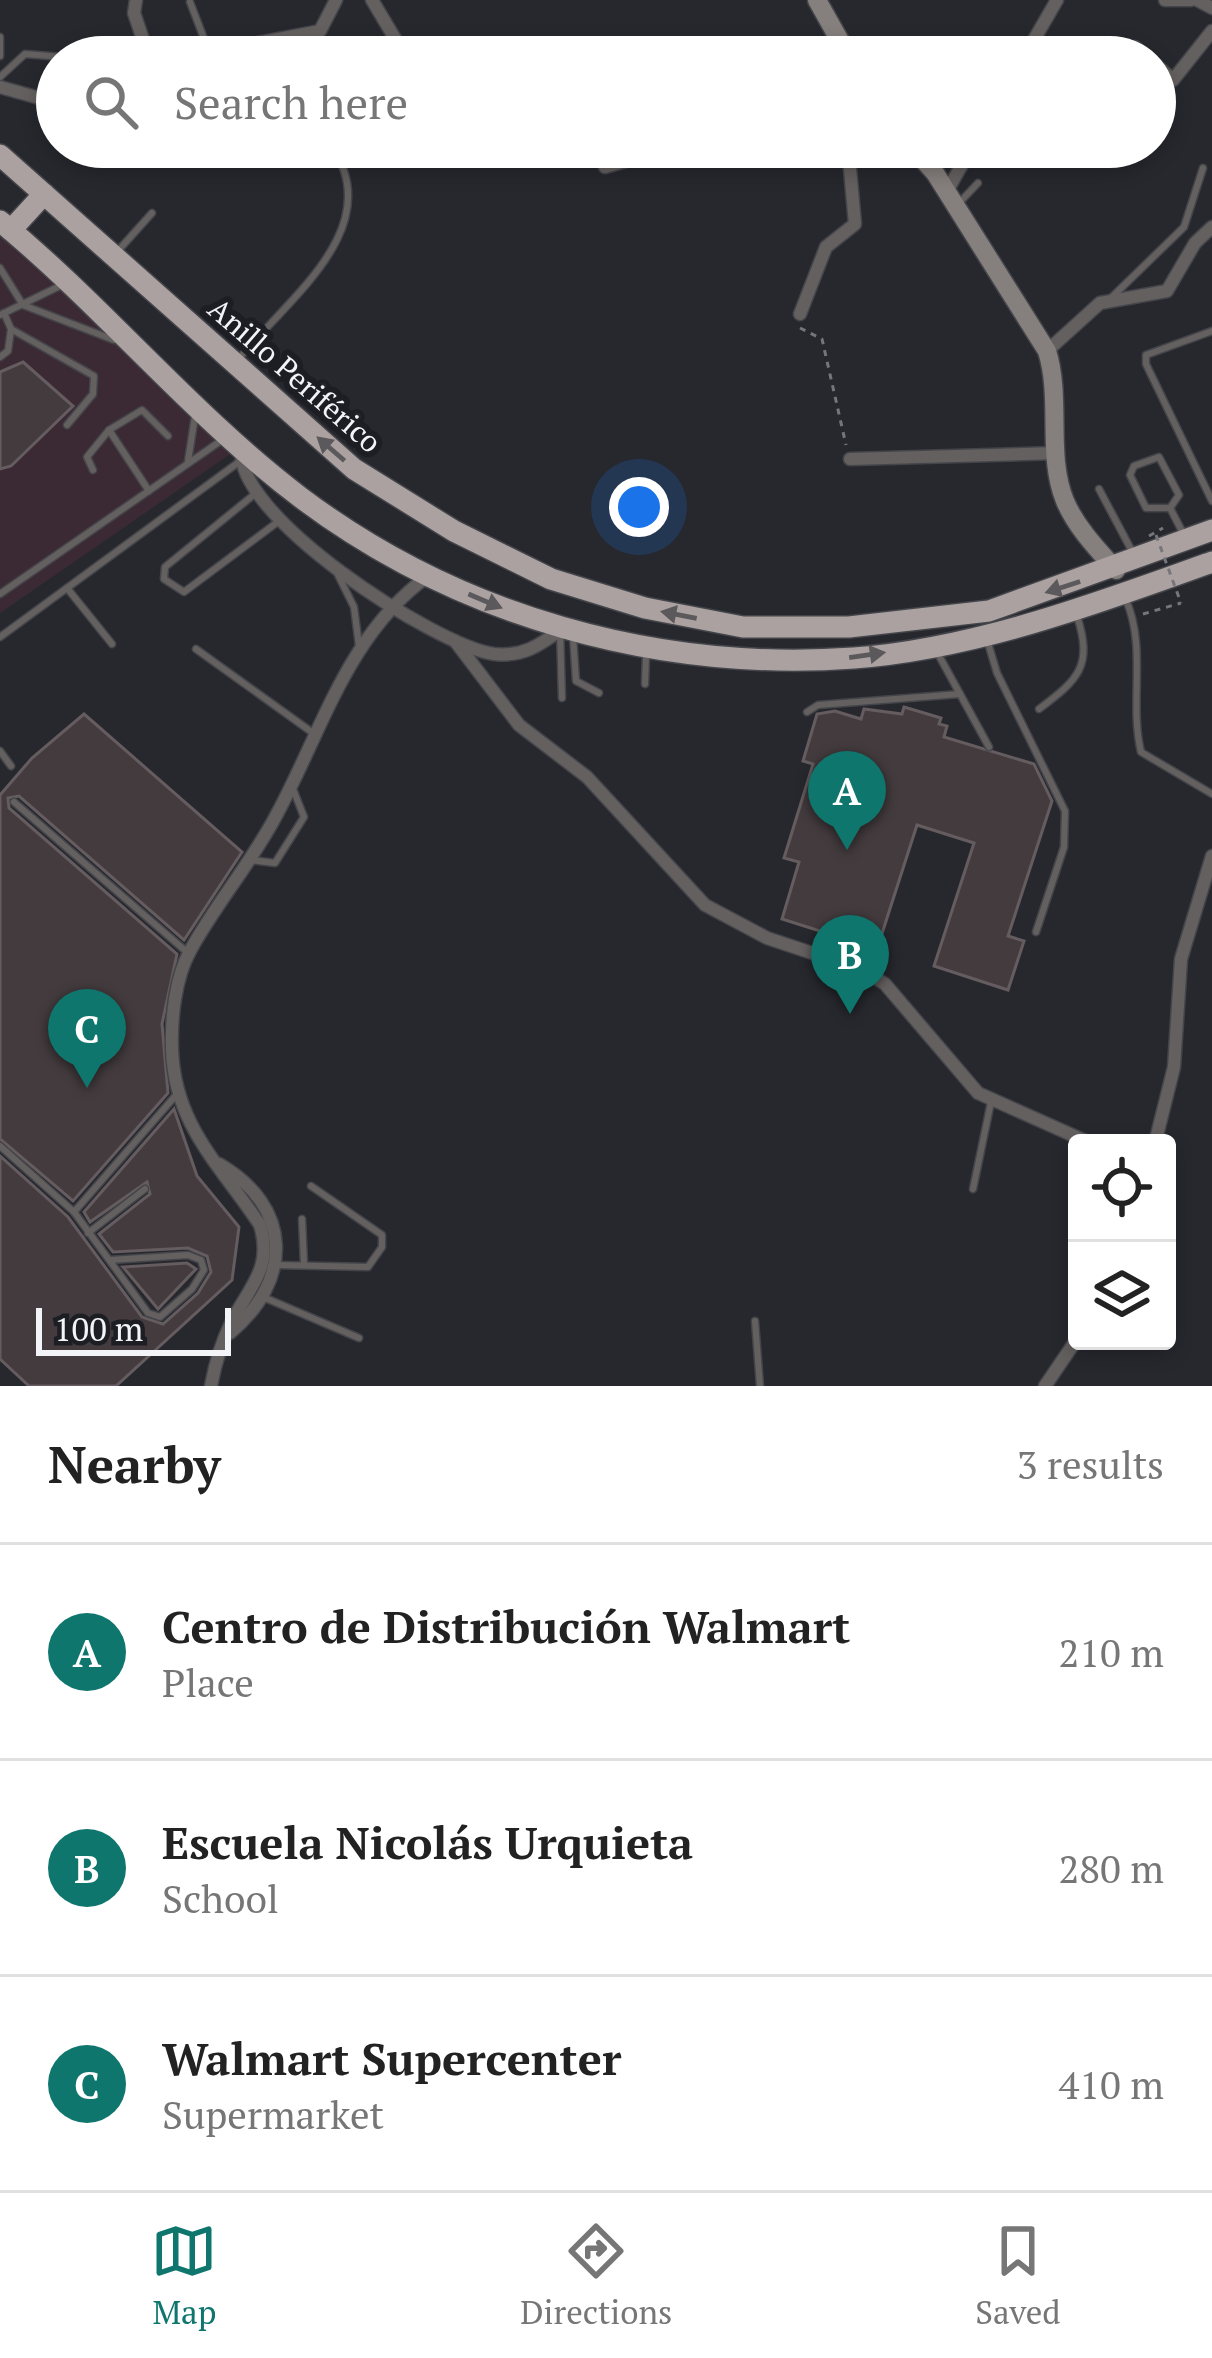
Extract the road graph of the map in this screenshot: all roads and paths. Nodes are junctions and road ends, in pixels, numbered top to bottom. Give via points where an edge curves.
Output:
1 (136, 0) edge
2 (336, 0) edge
3 (372, 0) edge
4 (817, 0) edge
5 (1057, 0) edge
6 (1165, 0) edge
7 (1194, 0) edge
8 (190, 2) edge
9 (1212, 8) edge
10 (1212, 31) edge
11 (142, 36) edge
12 (203, 36) edge
13 (294, 36) edge
14 (393, 36) edge
15 (837, 36) edge
16 (1036, 36) edge
17 (0, 37) edge
18 (36, 55) edge
19 (0, 56) edge
20 (1176, 76) edge
21 (0, 77) edge
22 (0, 87) edge
23 (36, 97) edge
24 (0, 155) edge
25 (345, 168) edge
26 (850, 168) edge
27 (928, 168) edge
28 (963, 168) edge
29 (1203, 168) dead end
30 (978, 183) dead end
31 (44, 194) junction
32 (951, 198) junction
33 (152, 213) dead end
34 (1212, 227) edge
35 (4, 230) edge
36 (113, 256) junction
37 (0, 268) edge
38 (68, 282) junction
39 (1112, 298) junction
40 (23, 304) junction
41 (2, 314) edge
42 (800, 314) joint
43 (11, 329) junction
44 (1212, 332) edge
45 (140, 350) junction
46 (1047, 351) junction
47 (0, 357) edge
48 (235, 364) junction
49 (194, 400) junction
50 (67, 425) dead end
51 (109, 430) junction
52 (168, 436) dead end
53 (237, 447) junction
54 (1057, 454) junction
55 (850, 459) joint
56 (187, 465) junction
57 (93, 470) dead end
58 (1099, 489) dead end
59 (149, 491) junction
60 (256, 493) junction
61 (1212, 501) edge
62 (1171, 508) junction
63 (279, 521) junction
64 (1212, 530) edge
65 (1156, 535) dead end
66 (1189, 541) junction
67 (1212, 562) edge
68 (336, 572) junction
69 (429, 576) junction
70 (1126, 583) junction
71 (67, 588) junction
72 (0, 594) edge
73 (392, 602) junction
74 (1074, 607) junction
75 (567, 631) junction
76 (985, 634) junction
77 (0, 637) edge
78 (455, 641) junction
79 (933, 643) junction
80 (112, 644) dead end
81 (646, 645) junction
82 (358, 646) junction
83 (196, 649) dead end
84 (646, 685) dead end
85 (599, 693) dead end
86 (959, 694) junction
87 (562, 698) dead end
88 (1040, 709) dead end
89 (807, 712) dead end
90 (316, 735) junction
91 (989, 747) dead end
92 (0, 751) edge
93 (11, 766) dead end
94 (291, 786) junction
95 (1212, 794) edge
96 (14, 802) dead end
97 (1212, 856) edge
98 (251, 860) junction
99 (1036, 932) dead end
100 (188, 953) junction
101 (177, 1094) junction
102 (991, 1102) junction
103 (1068, 1134) edge
104 (1158, 1134) edge
105 (0, 1146) edge
106 (311, 1186) dead end
107 (145, 1189) dead end
108 (974, 1190) dead end
109 (74, 1212) junction
110 (302, 1219) dead end
111 (88, 1233) junction
112 (110, 1260) junction
113 (272, 1264) junction
114 (304, 1264) junction
115 (263, 1297) junction
116 (755, 1321) dead end
117 (224, 1337) junction
118 (359, 1338) dead end
119 (1070, 1350) edge
120 (211, 1386) edge
121 (760, 1386) edge
122 (1045, 1386) edge

1 - 11 street
2 - 13 street via 320,31
3 - 14 street
4 - 15 main road
5 - 16 street
6 - 7 street
7 - 9 street
8 - 12 lane
10 - 20 street
17 - 19 lane
18 - 21 lane via 25,54
22 - 23 street
24 - 31 highway, Anillo Periférico
25 - 48 lane via 352,195 336,244
26 - 42 street via 855,224 826,247
27 - 32 main road
28 - 32 street
29 - 39 lane via 1195,207 1172,244
30 - 32 lane
31 - 35 highway
31 - 36 highway, Anillo Periférico
32 - 46 main road
33 - 36 lane
34 - 39 street via 1167,291
35 - 38 highway, Anillo Periférico
36 - 48 highway, Anillo Periférico
37 - 40 lane
38 - 40 lane
38 - 45 highway, Anillo Periférico
39 - 46 street
40 - 41 lane
40 - 45 lane
41 - 43 lane
42 - 55 path via 799,328 822,339
43 - 47 lane
43 - 50 lane via 94,376 93,394
44 - 61 lane via 1158,347 1146,364
45 - 49 highway, Anillo Periférico
46 - 54 main road
70 -> 48 highway, Anillo Periférico via 989,611 849,627 743,627 645,608 551,579 454,531 354,469
49 - 53 highway, Anillo Periférico
49 - 56 lane
51 - 52 lane via 142,410
51 - 57 lane via 87,457
51 - 59 lane
53 - 56 lane
53 - 60 street
53 - 69 highway, Anillo Periférico via 316,508
53 - 71 lane
54 - 55 street
54 - 70 main road via 1063,496
56 - 59 lane
58 - 70 lane
59 - 72 lane
60 - 63 street
60 - 63 lane via 165,567 172,589 184,592
62 - 62 lane via 1146,508 1133,466 1159,458 1179,495
62 - 66 lane
63 - 68 street
64 - 66 highway, Anillo Periférico
65 - 70 path, bridge via 1181,603 1153,614
66 - 70 highway, Anillo Periférico
67 - 70 highway, Anillo Periférico
68 - 73 street
68 - 82 lane via 353,607
69 - 73 street
69 -> 75 highway, Anillo Periférico
70 - 74 highway, Anillo Periférico
70 - 95 lane via 1138,628 1141,752
71 - 77 lane
71 - 80 lane
73 - 78 street
73 - 82 street
74 - 76 highway, Anillo Periférico
74 - 88 lane via 1086,643 1079,677
75 - 78 street via 514,654
75 - 81 highway, Anillo Periférico
75 - 85 lane via 576,681
75 - 87 lane
76 - 79 highway, Anillo Periférico
76 - 99 lane via 1065,811 1064,847
78 - 102 street via 519,725 587,777 704,905 886,984
81 -> 79 highway, Anillo Periférico via 745,659 857,658
79 - 86 lane
81 - 84 lane
82 - 90 street
83 - 90 lane
86 - 89 lane
86 - 91 lane
90 - 94 street
92 - 93 lane
94 - 98 street
94 - 98 lane via 304,817 295,840 275,863
96 - 100 lane
97 - 104 street via 1181,959 1174,1067
98 - 100 street
100 - 101 street via 175,1000
101 - 109 lane
101 - 113 street via 208,1157 258,1197 271,1221
102 - 103 street
102 - 108 lane
105 - 109 lane
106 - 114 lane via 382,1235 382,1247 368,1267
107 - 111 lane
109 - 111 lane
110 - 114 lane
111 - 112 lane
112 - 112 lane via 135,1299 160,1317 204,1270 188,1256
113 - 114 lane
113 - 115 street
113 - 117 street
115 - 117 street
115 - 118 lane
116 - 121 lane
117 - 120 street
119 - 122 street

